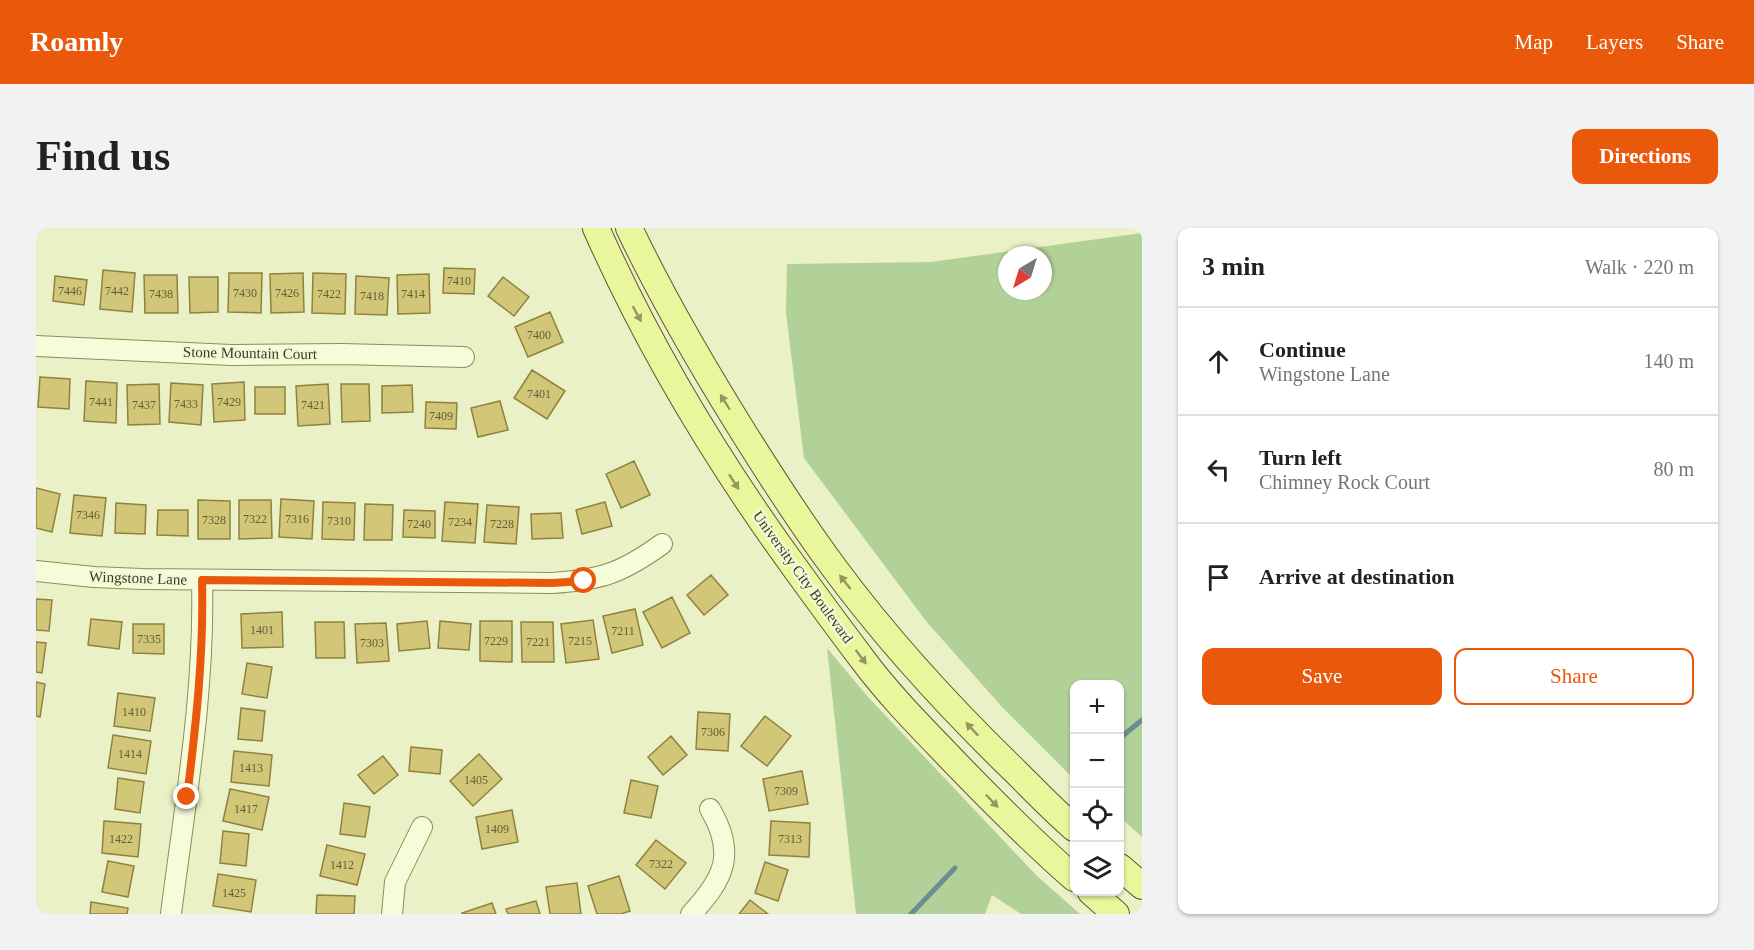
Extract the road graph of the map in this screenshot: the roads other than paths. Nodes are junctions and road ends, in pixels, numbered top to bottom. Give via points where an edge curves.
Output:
1 (596, 228) edge
2 (629, 228) edge
3 (36, 346) edge
4 (464, 357) dead end
5 (662, 544) dead end
6 (36, 571) edge
7 (202, 580) junction
8 (710, 808) dead end
9 (1070, 824) edge
10 (422, 827) dead end
11 (1124, 871) edge
12 (1070, 874) edge
13 (1142, 886) edge
14 (1096, 896) edge
15 (171, 914) edge
16 (392, 914) edge
17 (691, 914) edge
18 (1116, 914) edge

1 -> 12 main road, University City Boulevard via 629,301 683,398 735,484 810,590 863,660 919,724 1011,820
9 -> 2 main road, University City Boulevard via 945,700 835,570 697,356
3 - 4 street, Stone Mountain Court via 231,355
5 - 7 street, Wingstone Lane via 622,570 584,581
6 - 7 street, Wingstone Lane
7 - 15 street via 199,693
8 - 17 street via 720,827 725,851 722,868 717,882
10 - 16 street via 395,882
11 - 13 main road
14 - 18 main road

